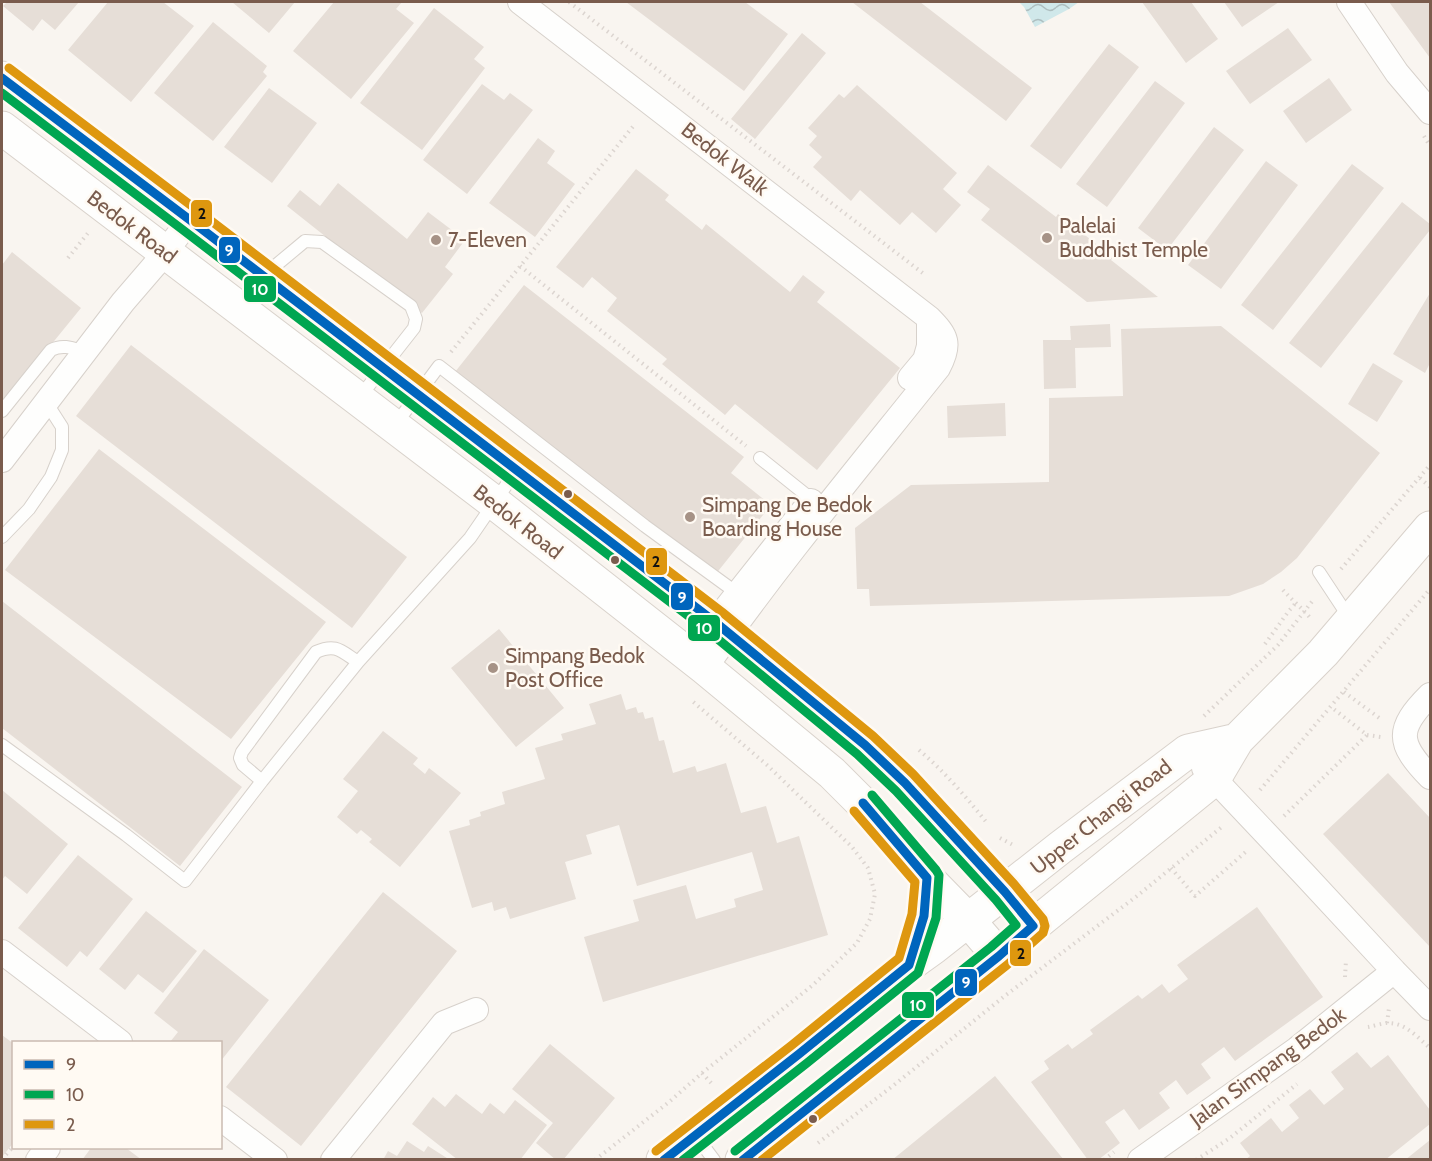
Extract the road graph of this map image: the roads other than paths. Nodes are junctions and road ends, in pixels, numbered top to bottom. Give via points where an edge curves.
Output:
1 (520, 2) edge
2 (1349, 2) edge
3 (2, 78) edge
4 (1431, 112) edge
5 (2, 128) edge
6 (189, 220) junction
7 (165, 252) junction
8 (263, 276) junction
9 (237, 307) junction
10 (85, 352) junction
11 (383, 368) junction
12 (417, 394) junction
13 (358, 399) junction
14 (46, 402) junction
15 (2, 411) edge
16 (394, 426) junction
17 (760, 458) road end
18 (2, 460) edge
19 (517, 470) junction
20 (495, 503) junction
21 (818, 504) junction
22 (1431, 528) edge
23 (2, 537) edge
24 (1319, 572) dead end
25 (745, 599) junction
26 (722, 628) junction
27 (1341, 632) junction
28 (358, 662) junction
29 (698, 662) junction
30 (1425, 701) edge
31 (1192, 737) junction
32 (1237, 740) junction
33 (2, 745) edge
34 (1431, 777) edge
35 (1214, 779) junction
36 (262, 781) junction
37 (927, 878) junction
38 (1005, 892) junction
39 (968, 920) junction
40 (1033, 926) junction
41 (2, 952) edge
42 (999, 956) junction
43 (909, 965) junction
44 (1394, 971) junction
45 (1431, 1008) edge
46 (476, 1010) dead end
47 (119, 1041) edge
48 (222, 1120) edge
49 (705, 1148) edge
50 (1130, 1153) edge
51 (275, 1160) edge
52 (333, 1160) edge
53 (663, 1160) edge
54 (742, 1160) edge

1 - 21 street, Bedok Walk via 928,318 925,360
2 - 4 street via 1397,73
3 - 6 street, Bedok Road
5 - 7 street, Bedok Road
6 - 7 street
6 - 8 street, Bedok Road
7 - 9 street, Bedok Road
7 - 10 street
8 - 9 lane
8 - 11 street, Bedok Road
8 - 11 lane via 305,241 322,242 411,306 416,319 414,328
9 - 13 street, Bedok Road
10 - 14 street
10 - 15 lane via 65,346 51,350
11 - 12 street, Bedok Road
11 - 13 lane
12 - 16 lane
12 - 19 street, Bedok Road
12 - 25 lane via 439,366
13 - 16 street, Bedok Road
14 - 18 street
14 - 23 lane via 62,427 62,450 51,477 29,509
16 - 20 street, Bedok Road
17 - 21 lane
19 - 20 lane
19 - 26 street, Bedok Road
20 - 28 lane via 470,538
20 - 29 street, Bedok Road
21 - 25 street, Bedok Walk
22 - 27 street, Upper Changi Road
24 - 27 lane via 1328,584
25 - 26 street, Bedok Walk
26 - 29 street, Bedok Walk
26 - 38 street, Bedok Road via 865,745
27 - 32 street, Upper Changi Road
28 - 36 lane
28 - 36 lane via 335,648 316,652 242,752 243,765
29 - 37 street, Bedok Road via 832,773
30 - 34 street via 1406,725 1404,736 1412,757
31 - 32 street, Upper Changi Road
31 - 35 street
31 - 38 street, Upper Changi Road via 1120,801
32 - 35 street, Upper Changi Road
33 - 36 lane via 185,881
35 - 40 street, Upper Changi Road
35 - 44 street
37 - 39 street, Bedok Road
37 - 43 street via 924,916
38 - 39 street, Upper Changi Road
38 - 40 street, Bedok Road
39 - 42 street, Bedok Road
39 - 43 street, Upper Changi Road
40 - 42 street, Upper Changi Road
41 - 47 street
42 - 54 street, Upper Changi Road
43 - 49 street, Upper Changi Road via 732,1105
44 - 45 street
44 - 50 street, Jalan Simpang Bedok via 1298,1049
46 - 52 street via 444,1023
48 - 51 street
49 - 53 street, Upper Changi Road

